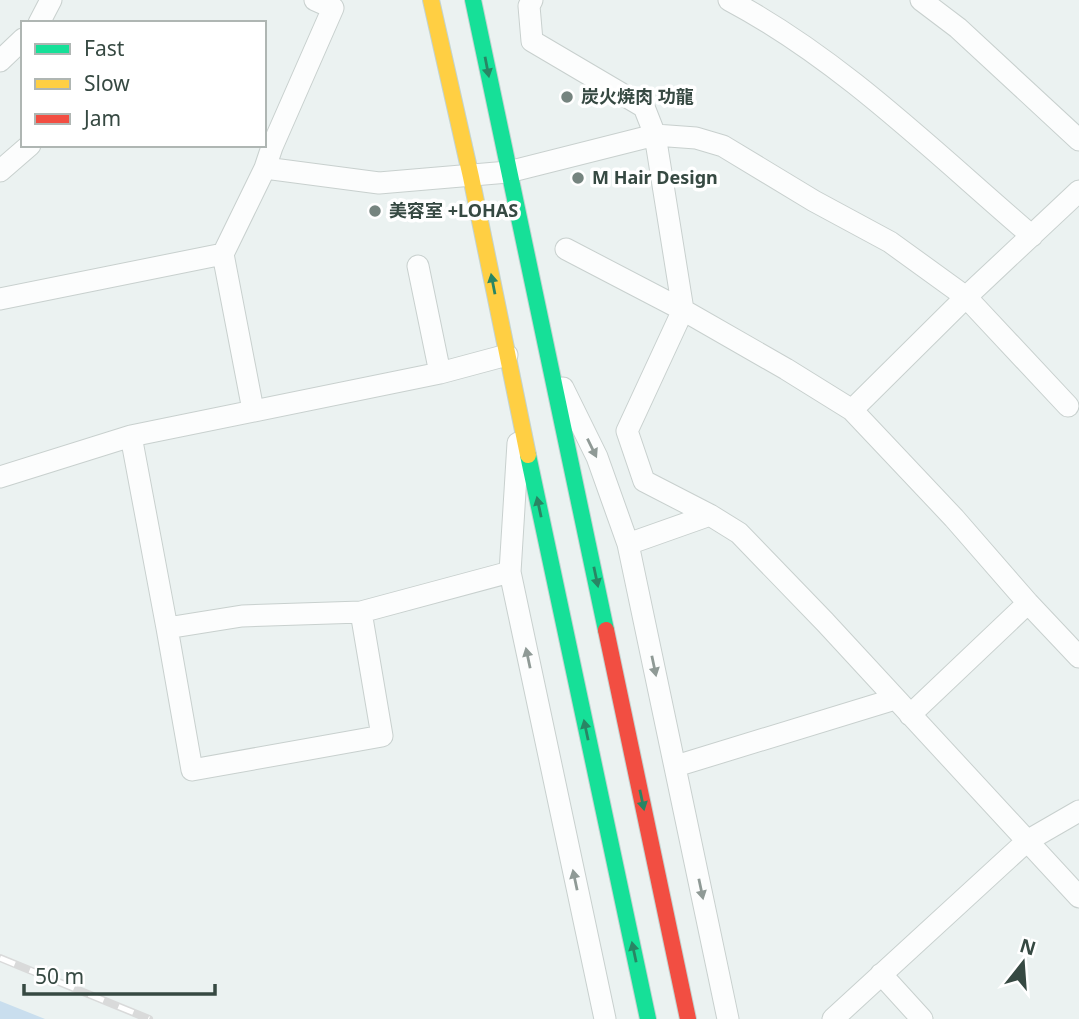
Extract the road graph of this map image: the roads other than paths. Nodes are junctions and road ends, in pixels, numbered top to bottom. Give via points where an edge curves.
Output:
1 (51, 0) edge
2 (315, 0) edge
3 (431, 0) edge
4 (473, 0) edge
5 (532, 0) edge
6 (729, 0) edge
7 (920, 0) edge
8 (40, 21) edge
9 (21, 41) edge
10 (0, 61) edge
11 (655, 135) junction
12 (1079, 140) edge
13 (268, 145) edge
14 (28, 147) edge
15 (265, 169) junction
16 (0, 171) edge
17 (508, 172) junction
18 (471, 177) junction
19 (1079, 191) edge
20 (1032, 236) junction
21 (566, 249) dead end
22 (223, 254) junction
23 (418, 266) dead end
24 (966, 298) junction
25 (0, 299) edge
26 (683, 310) junction
27 (507, 355) junction
28 (551, 365) junction
29 (440, 373) junction
30 (1068, 406) dead end
31 (253, 410) junction
32 (852, 410) junction
33 (520, 418) junction
34 (131, 436) junction
35 (0, 477) edge
36 (710, 515) junction
37 (628, 544) junction
38 (510, 572) junction
39 (1028, 603) junction
40 (361, 612) junction
41 (167, 628) junction
42 (1079, 657) edge
43 (895, 699) junction
44 (910, 715) junction
45 (676, 766) junction
46 (1079, 811) edge
47 (1027, 841) junction
48 (1079, 897) edge
49 (881, 974) junction
50 (605, 1019) edge
51 (648, 1019) edge
52 (688, 1019) edge
53 (728, 1019) edge
54 (833, 1019) edge
55 (922, 1019) edge

1 - 8 street
2 - 13 street via 333,8
3 - 18 street
4 -> 17 street
5 - 11 street via 532,41 644,107
6 - 20 street via 833,65
7 - 12 street via 958,28
9 - 10 street
11 - 17 street
11 - 24 street via 696,138 723,146 890,242
11 - 26 street
13 - 15 street
14 - 16 street
15 - 18 street via 379,183
15 - 22 street
17 - 18 street
17 - 28 street
27 -> 18 street
19 - 20 street
20 - 24 street
21 - 26 street
22 - 25 street
22 - 31 street
23 - 29 street
24 - 30 street
24 - 32 street
26 - 32 street
26 - 36 street via 627,431 643,481
27 - 29 street
27 - 33 street
28 -> 37 street via 597,457
28 -> 52 street
29 - 31 street
31 - 34 street
32 - 39 street
33 - 38 street
51 -> 33 street
34 - 35 street
34 - 41 street
36 - 37 street
36 - 43 street via 740,533
37 -> 45 street
38 - 40 street
50 -> 38 street
39 - 42 street
39 - 44 street
40 - 41 street via 242,616
40 - 41 street via 382,736 192,770
43 - 44 street
43 - 45 street
44 - 47 street
45 -> 53 street
46 - 47 street
47 - 48 street
47 - 49 street
49 - 54 street
49 - 55 street

